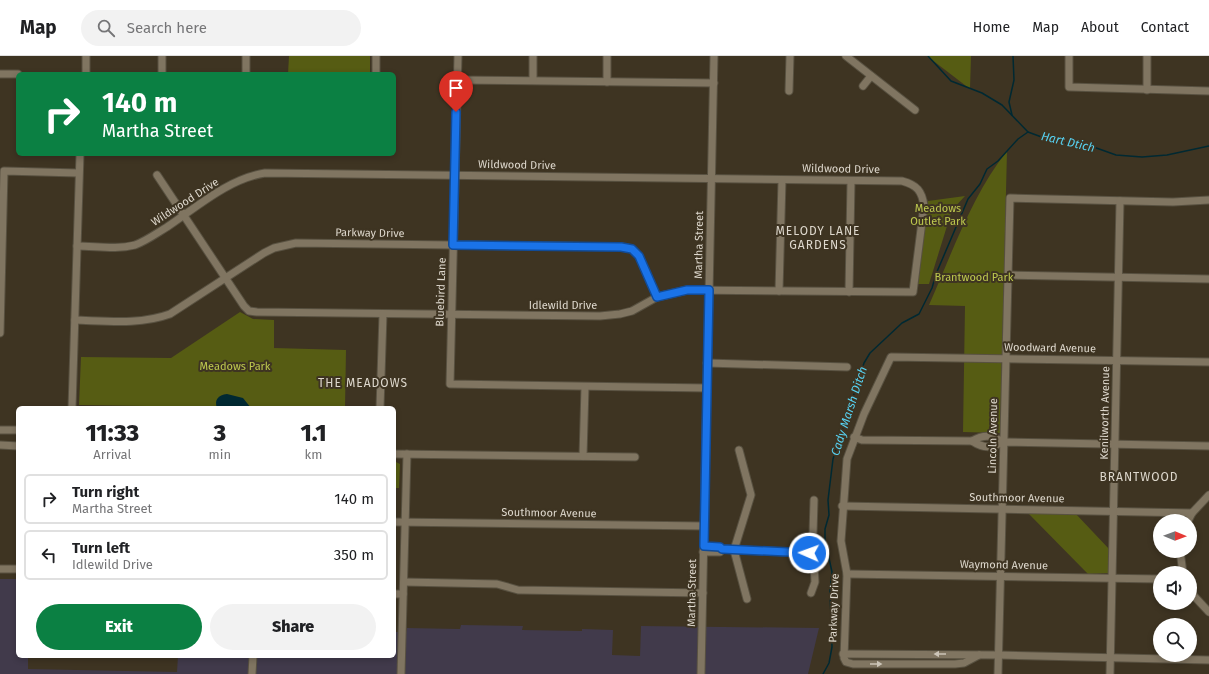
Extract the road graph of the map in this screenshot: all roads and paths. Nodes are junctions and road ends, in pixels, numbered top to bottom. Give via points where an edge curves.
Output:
1 (86, 56) edge
2 (162, 56) edge
3 (246, 56) edge
4 (376, 56) edge
5 (458, 56) edge
6 (533, 56) edge
7 (607, 56) edge
8 (714, 56) edge
9 (790, 56) edge
10 (846, 56) edge
11 (1069, 56) edge
12 (1147, 56) edge
13 (86, 72) edge
14 (162, 72) edge
15 (246, 72) edge
16 (376, 72) edge
17 (0, 74) edge
18 (16, 74) edge
19 (871, 76) junction
20 (457, 80) junction
21 (533, 80) junction
22 (607, 82) junction
23 (714, 83) junction
24 (863, 86) dead end
25 (789, 90) dead end
26 (1146, 90) junction
27 (1209, 91) edge
28 (915, 110) dead end
29 (80, 156) edge
30 (78, 172) junction
31 (157, 174) dead end
32 (455, 175) junction
33 (711, 178) junction
34 (782, 180) junction
35 (851, 181) junction
36 (1209, 200) edge
37 (1120, 201) junction
38 (184, 216) junction
39 (453, 245) junction
40 (77, 246) junction
41 (1008, 275) junction
42 (1119, 277) junction
43 (225, 278) junction
44 (1209, 279) edge
45 (709, 290) junction
46 (779, 291) junction
47 (849, 292) junction
48 (913, 292) joint
49 (657, 297) junction
50 (383, 314) junction
51 (451, 315) junction
52 (75, 320) junction
53 (0, 333) edge
54 (891, 357) joint
55 (1006, 358) junction
56 (1117, 360) junction
57 (1209, 362) edge
58 (707, 363) junction
59 (847, 367) dead end
60 (585, 387) junction
61 (707, 388) junction
62 (72, 406) edge
63 (380, 406) edge
64 (0, 430) edge
65 (16, 430) edge
66 (854, 437) junction
67 (972, 441) junction
68 (1003, 442) junction
69 (1116, 444) junction
70 (0, 445) edge
71 (16, 446) edge
72 (1209, 446) edge
73 (739, 450) dead end
74 (396, 454) edge
75 (406, 454) junction
76 (583, 456) junction
77 (635, 457) dead end
78 (1209, 495) edge
79 (814, 500) dead end
80 (842, 506) junction
81 (1002, 508) junction
82 (1114, 511) junction
83 (1192, 513) joint
84 (396, 522) edge
85 (405, 522) junction
86 (704, 526) junction
87 (703, 549) junction
88 (734, 550) junction
89 (809, 553) junction
90 (0, 569) edge
91 (16, 569) edge
92 (847, 574) junction
93 (1000, 576) junction
94 (1113, 578) junction
95 (1153, 579) edge
96 (404, 582) junction
97 (703, 593) junction
98 (812, 593) dead end
99 (396, 594) edge
100 (403, 594) junction
101 (747, 599) dead end
102 (1197, 599) edge
103 (1209, 612) edge
104 (999, 655) junction
105 (252, 658) edge
106 (1110, 658) junction
107 (1209, 660) edge
108 (252, 674) edge
109 (401, 674) edge
110 (701, 674) edge
111 (998, 674) edge
112 (1110, 674) edge

1 - 13 street
2 - 14 street
3 - 15 street
4 - 16 street
5 - 20 street, Bluebird Lane
6 - 21 street
7 - 22 street
8 - 23 street, Martha Street
9 - 25 street
10 - 19 street
11 - 26 street via 1069,87
12 - 26 street
17 - 18 street
19 - 24 street
19 - 28 street
20 - 21 street
20 - 32 street, Bluebird Lane
21 - 22 street
22 - 23 street
23 - 33 street, Martha Street
26 - 27 street
29 - 30 street
30 - 40 street
30 - 53 street via 4,171
31 - 38 street
32 - 33 street, Wildwood Drive
32 - 38 street, Wildwood Drive via 265,173 240,180
32 - 39 street, Bluebird Lane
33 - 34 street, Wildwood Drive
33 - 45 street, Martha Street
34 - 35 street, Wildwood Drive
34 - 46 street
35 - 47 street
35 - 48 street, Wildwood Drive via 902,181 917,187 922,195 924,206
36 - 37 street
37 - 41 street, Lincoln Avenue via 1010,198
37 - 42 street, Kenilworth Avenue
38 - 40 street, Wildwood Drive via 135,244 122,247
38 - 43 street
39 - 43 street, Parkway Drive via 285,245 264,253
39 - 49 street, Parkway Drive via 632,249 639,256
39 - 51 street, Bluebird Lane
40 - 52 street
41 - 42 street
41 - 55 street, Lincoln Avenue
42 - 44 street
42 - 56 street, Kenilworth Avenue
43 - 50 street, Idlewild Drive via 249,311
43 - 52 street, Parkway Drive via 170,314 154,320
45 - 46 street, Idlewild Drive
45 - 49 street, Idlewild Drive via 687,290
45 - 58 street, Martha Street
46 - 47 street, Idlewild Drive
47 - 48 street, Idlewild Drive
49 - 51 street, Idlewild Drive via 632,310 600,316
50 - 51 street, Idlewild Drive
50 - 63 street
51 - 60 street, Bluebird Lane via 450,384
52 - 62 street
54 - 55 street, Woodward Avenue
54 - 66 street, Parkway Drive
55 - 56 street, Woodward Avenue
55 - 68 street, Lincoln Avenue
56 - 57 street, Woodward Avenue
56 - 69 street, Kenilworth Avenue
58 - 59 street
58 - 61 street, Martha Street
60 - 61 street
60 - 76 street
61 - 86 street, Martha Street
64 - 65 street
66 - 67 street via 862,440
66 - 80 street, Parkway Drive via 847,459
67 - 68 street via 981,436 994,436
67 - 68 street via 981,447 994,447
68 - 69 street
68 - 81 street, Lincoln Avenue
69 - 72 street
69 - 82 street, Kenilworth Avenue
70 - 71 street
73 - 88 street via 751,495
74 - 75 street
75 - 76 street
75 - 85 street
76 - 77 street
78 - 83 street
79 - 89 street via 813,534
80 - 81 street, Southmoor Avenue
80 - 92 street, Parkway Drive via 841,541
81 - 82 street, Southmoor Avenue
81 - 93 street, Lincoln Avenue
82 - 83 street, Southmoor Avenue
82 - 94 street, Kenilworth Avenue
84 - 85 street, Southmoor Avenue
85 - 86 street, Southmoor Avenue
85 - 96 street
86 - 87 street, Martha Street
87 - 88 street via 720,547
87 - 97 street, Martha Street
88 - 89 street
88 - 101 street
89 - 98 street via 814,564
90 - 91 street
92 - 93 street, Waymond Avenue
92 - 104 street, Parkway Drive via 843,654 846,662 955,664 964,663 978,654
93 - 94 street, Waymond Avenue
93 - 104 street, Lincoln Avenue
94 - 95 street, Waymond Avenue
94 - 106 street, Kenilworth Avenue
96 - 97 street via 497,584 518,590
96 - 100 street
97 - 110 street, Martha Street
99 - 100 street
100 - 109 street
102 - 103 street
104 - 106 street
104 - 111 street, Lincoln Avenue
105 - 108 street
106 - 107 street
106 - 112 street, Kenilworth Avenue

